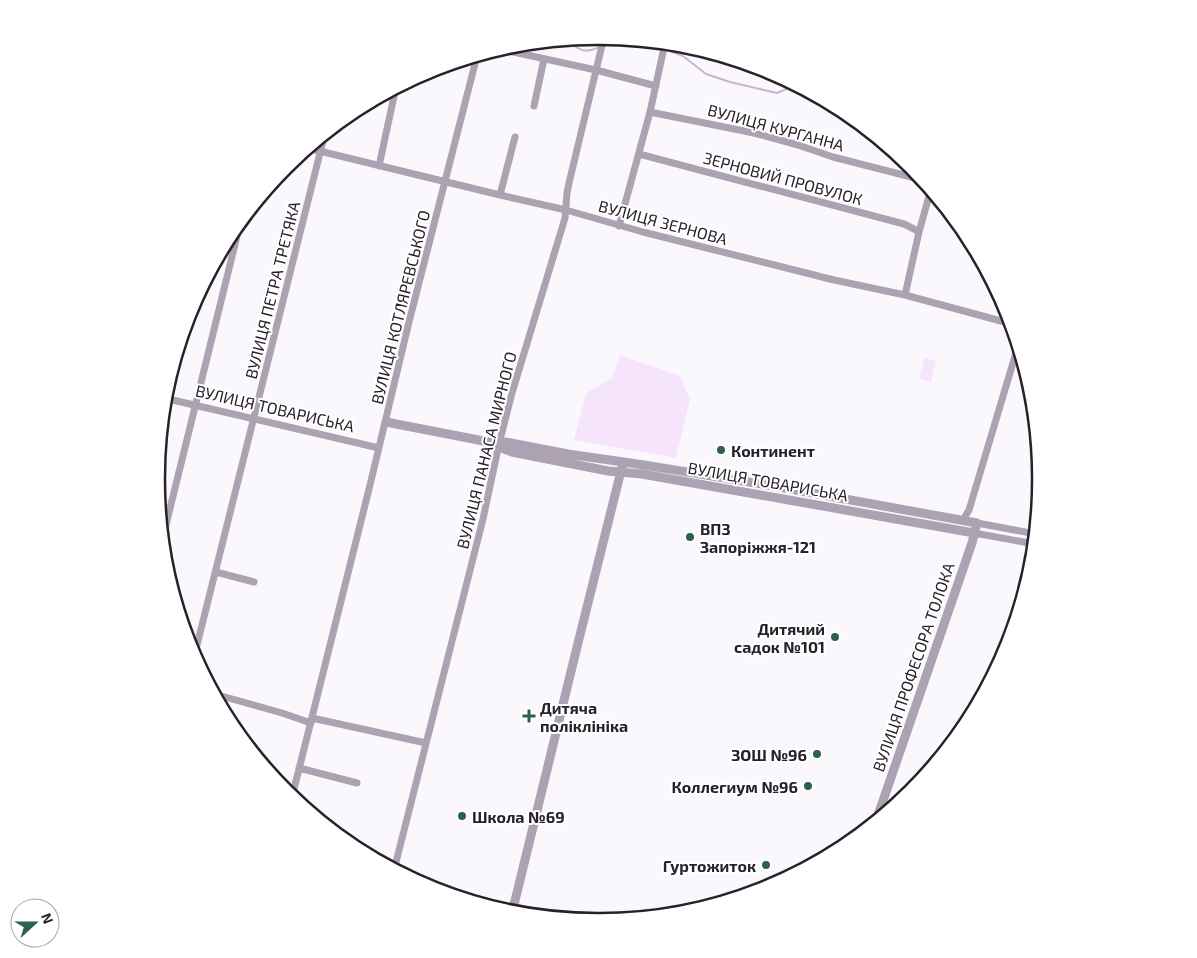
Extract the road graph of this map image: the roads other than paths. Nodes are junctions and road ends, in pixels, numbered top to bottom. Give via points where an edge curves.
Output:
1 (602, 45) edge
2 (663, 50) edge
3 (516, 53) edge
4 (544, 59) junction
5 (475, 63) edge
6 (596, 70) junction
7 (656, 86) junction
8 (394, 97) edge
9 (534, 106) dead end
10 (650, 112) junction
11 (514, 137) dead end
12 (323, 144) edge
13 (315, 150) edge
14 (321, 152) junction
15 (639, 154) junction
16 (378, 166) junction
17 (909, 176) edge
18 (445, 182) junction
19 (500, 196) junction
20 (929, 197) edge
21 (566, 210) junction
22 (619, 226) junction
23 (919, 232) junction
24 (236, 242) edge
25 (905, 295) junction
26 (1002, 321) edge
27 (1015, 357) edge
28 (172, 400) edge
29 (195, 406) junction
30 (253, 418) junction
31 (386, 422) junction
32 (499, 444) junction
33 (379, 448) junction
34 (512, 448) junction
35 (623, 462) junction
36 (643, 469) junction
37 (622, 473) junction
38 (962, 520) junction
39 (167, 522) edge
40 (977, 523) junction
41 (974, 533) junction
42 (1029, 533) edge
43 (1028, 543) edge
44 (216, 572) junction
45 (254, 582) dead end
46 (197, 644) edge
47 (223, 697) edge
48 (312, 721) junction
49 (426, 743) junction
50 (299, 768) junction
51 (357, 783) dead end
52 (294, 788) edge
53 (880, 809) edge
54 (396, 862) edge
55 (514, 905) edge

1 - 6 street, ВУЛИЦЯ ПАНАСА МИРНОГО
2 - 7 street
3 - 4 street
4 - 6 street
4 - 9 street
5 - 18 street, ВУЛИЦЯ КОТЛЯРЕВСЬКОГО
6 - 7 street
6 - 21 street, ВУЛИЦЯ ПАНАСА МИРНОГО via 567,193
7 - 10 street
8 - 16 street
10 - 15 street
10 - 17 street, ВУЛИЦЯ КУРГАННА via 754,133
11 - 19 street
12 - 14 street, ВУЛИЦЯ ПЕТРА ТРЕТЯКА
13 - 14 street, ВУЛИЦЯ ЗЕРНОВА
14 - 16 street, ВУЛИЦЯ ЗЕРНОВА
14 - 30 street, ВУЛИЦЯ ПЕТРА ТРЕТЯКА
15 - 22 street
15 - 23 street, ЗЕРНОВИЙ ПРОВУЛОК via 904,224
16 - 18 street, ВУЛИЦЯ ЗЕРНОВА
18 - 19 street, ВУЛИЦЯ ЗЕРНОВА
18 - 31 street, ВУЛИЦЯ КОТЛЯРЕВСЬКОГО
19 - 21 street, ВУЛИЦЯ ЗЕРНОВА
20 - 23 street
21 - 22 street, ВУЛИЦЯ ЗЕРНОВА
21 - 32 street, ВУЛИЦЯ ПАНАСА МИРНОГО
22 - 25 street, ВУЛИЦЯ ЗЕРНОВА
23 - 25 street
24 - 29 street
25 - 26 street, ВУЛИЦЯ ЗЕРНОВА
27 - 38 street via 969,510
28 - 29 street, ВУЛИЦЯ ТОВАРИСЬКА
29 - 30 street, ВУЛИЦЯ ТОВАРИСЬКА
29 - 39 street
30 - 33 street, ВУЛИЦЯ ТОВАРИСЬКА
30 - 44 street, ВУЛИЦЯ ПЕТРА ТРЕТЯКА
31 - 32 street, ВУЛИЦЯ ТОВАРИСЬКА
31 - 33 street, ВУЛИЦЯ КОТЛЯРЕВСЬКОГО
32 - 34 street, ВУЛИЦЯ ТОВАРИСЬКА via 504,449
32 - 49 street, ВУЛИЦЯ ПАНАСА МИРНОГО via 484,518
33 - 48 street, ВУЛИЦЯ КОТЛЯРЕВСЬКОГО
34 - 35 street, ВУЛИЦЯ ТОВАРИСЬКА
34 - 37 street, ВУЛИЦЯ ТОВАРИСЬКА
35 - 36 street, ВУЛИЦЯ ТОВАРИСЬКА
35 - 37 street
36 - 37 street, ВУЛИЦЯ ТОВАРИСЬКА
36 - 38 street, ВУЛИЦЯ ТОВАРИСЬКА via 779,487
36 - 41 street, ВУЛИЦЯ ТОВАРИСЬКА
37 - 55 street
38 - 40 street, ВУЛИЦЯ ТОВАРИСЬКА
40 - 41 street, ВУЛИЦЯ ПРОФЕСОРА ТОЛОКА
40 - 42 street, ВУЛИЦЯ ТОВАРИСЬКА
41 - 43 street, ВУЛИЦЯ ТОВАРИСЬКА
41 - 53 street, ВУЛИЦЯ ПРОФЕСОРА ТОЛОКА
44 - 45 street
44 - 46 street, ВУЛИЦЯ ПЕТРА ТРЕТЯКА
47 - 48 street
48 - 49 street
48 - 50 street, ВУЛИЦЯ КОТЛЯРЕВСЬКОГО
49 - 54 street, ВУЛИЦЯ ПАНАСА МИРНОГО
50 - 51 street
50 - 52 street, ВУЛИЦЯ КОТЛЯРЕВСЬКОГО

